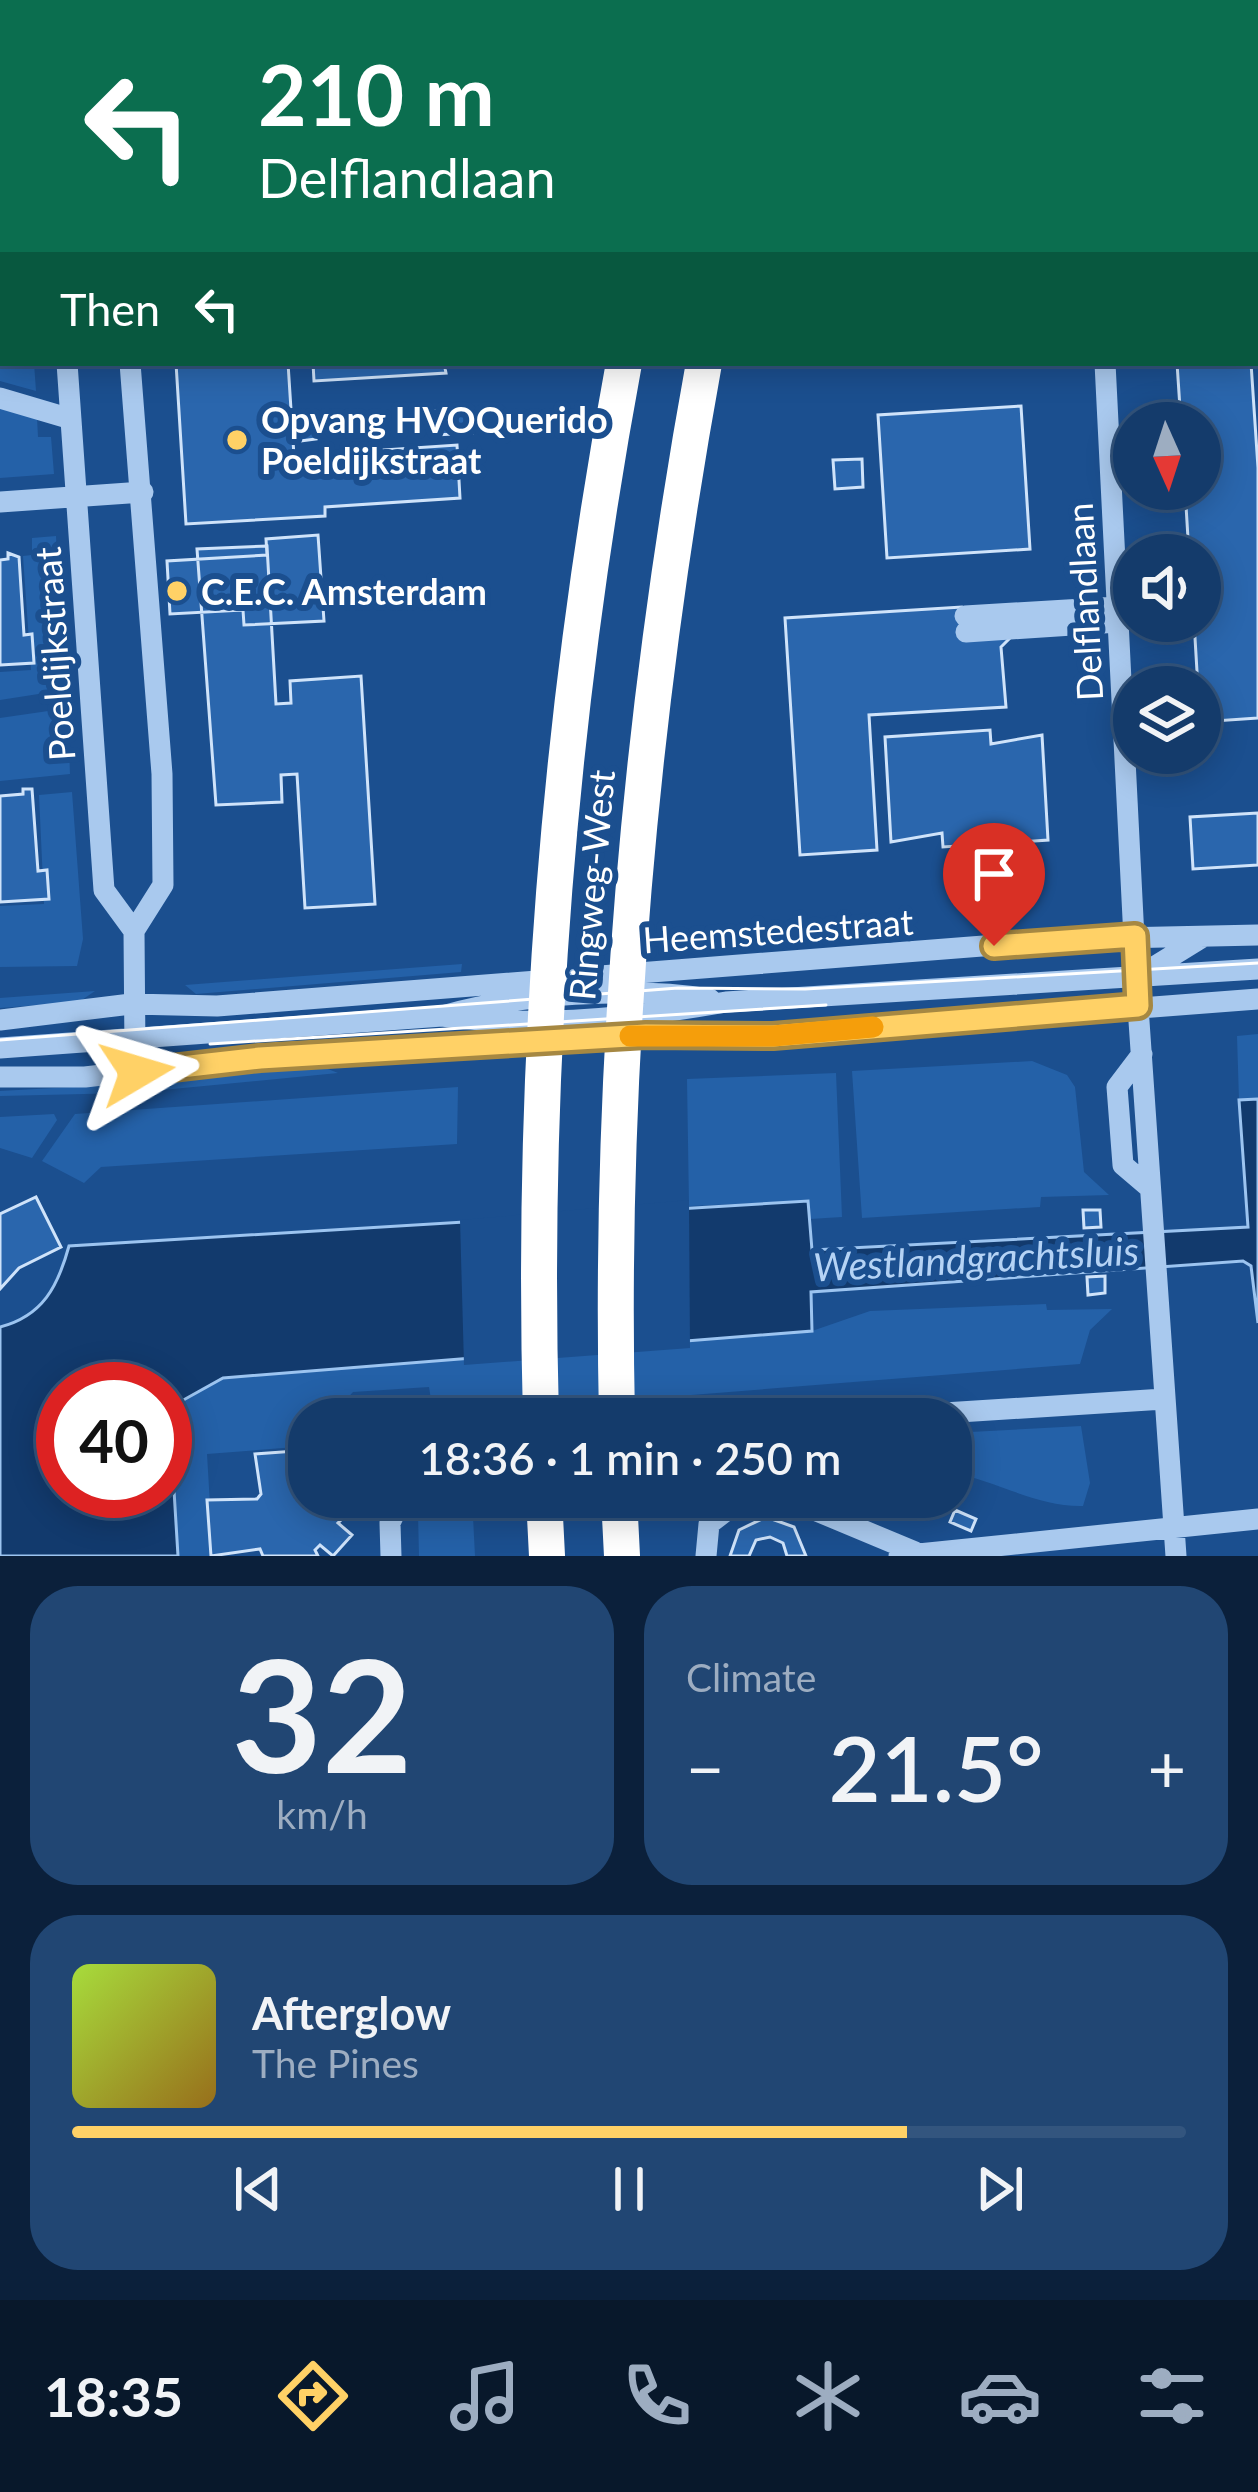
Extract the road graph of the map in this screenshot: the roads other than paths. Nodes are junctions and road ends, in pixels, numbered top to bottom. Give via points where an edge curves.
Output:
1 (68, 366) edge
2 (130, 366) edge
3 (623, 366) edge
4 (703, 366) edge
5 (1106, 366) edge
6 (0, 398) edge
7 (71, 419) junction
8 (143, 492) junction
9 (77, 496) junction
10 (0, 502) edge
11 (1114, 534) edge
12 (1113, 615) edge
13 (966, 624) dead end
14 (1119, 642) edge
15 (134, 931) junction
16 (1258, 935) edge
17 (1135, 936) junction
18 (1202, 938) junction
19 (1258, 969) edge
20 (1136, 978) junction
21 (1258, 999) edge
22 (1207, 1000) junction
23 (131, 1004) junction
24 (1138, 1006) junction
25 (0, 1020) edge
26 (133, 1040) junction
27 (0, 1048) edge
28 (137, 1072) junction
29 (0, 1077) edge
30 (541, 1398) edge
31 (617, 1398) edge
32 (1164, 1399) junction
33 (972, 1411) edge
34 (392, 1518) edge
35 (545, 1518) edge
36 (620, 1518) edge
37 (718, 1518) edge
38 (830, 1518) edge
39 (1258, 1519) edge
40 (1174, 1525) junction
41 (907, 1554) edge
42 (392, 1556) edge
43 (547, 1556) edge
44 (622, 1556) edge
45 (706, 1556) edge
46 (1176, 1556) edge

1 - 7 street, Poeldijkstraat
2 - 8 street
3 - 30 highway, Ringweg-West via 576,644 553,878 540,1132
4 - 31 highway, Ringweg-West via 670,548 632,872 616,1108
5 - 11 street, Delflandlaan
6 - 7 street
7 - 9 street, Poeldijkstraat
8 - 9 street
8 - 15 street via 163,885
9 - 10 street
9 - 15 street, Poeldijkstraat via 104,890
12 - 13 street
14 - 17 street, Delflandlaan
15 - 23 street
16 - 18 street, Heemstedestraat
17 - 18 street, Heemstedestraat
17 - 20 street, Delflandlaan
17 - 23 street, Heemstedestraat via 217,1006
18 - 20 street, Heemstedestraat
19 - 20 street, Heemstedestraat
20 - 22 street, Heemstedestraat
20 - 24 street, Delflandlaan
20 - 26 street, Heemstedestraat via 726,1002 669,992
21 - 22 street, Heemstedestraat
22 - 24 street, Heemstedestraat
23 - 25 street, Heemstedestraat
23 - 26 street
24 - 28 street, Heemstedestraat
24 - 32 street, Delflandlaan
26 - 27 street, Heemstedestraat
26 - 28 street
28 - 29 street, Heemstedestraat
32 - 33 street
32 - 40 street, Delflandlaan
34 - 42 street
35 - 43 highway
36 - 44 highway
37 - 45 street
38 - 41 street
39 - 40 street
40 - 41 street
40 - 46 street, Delflandlaan

